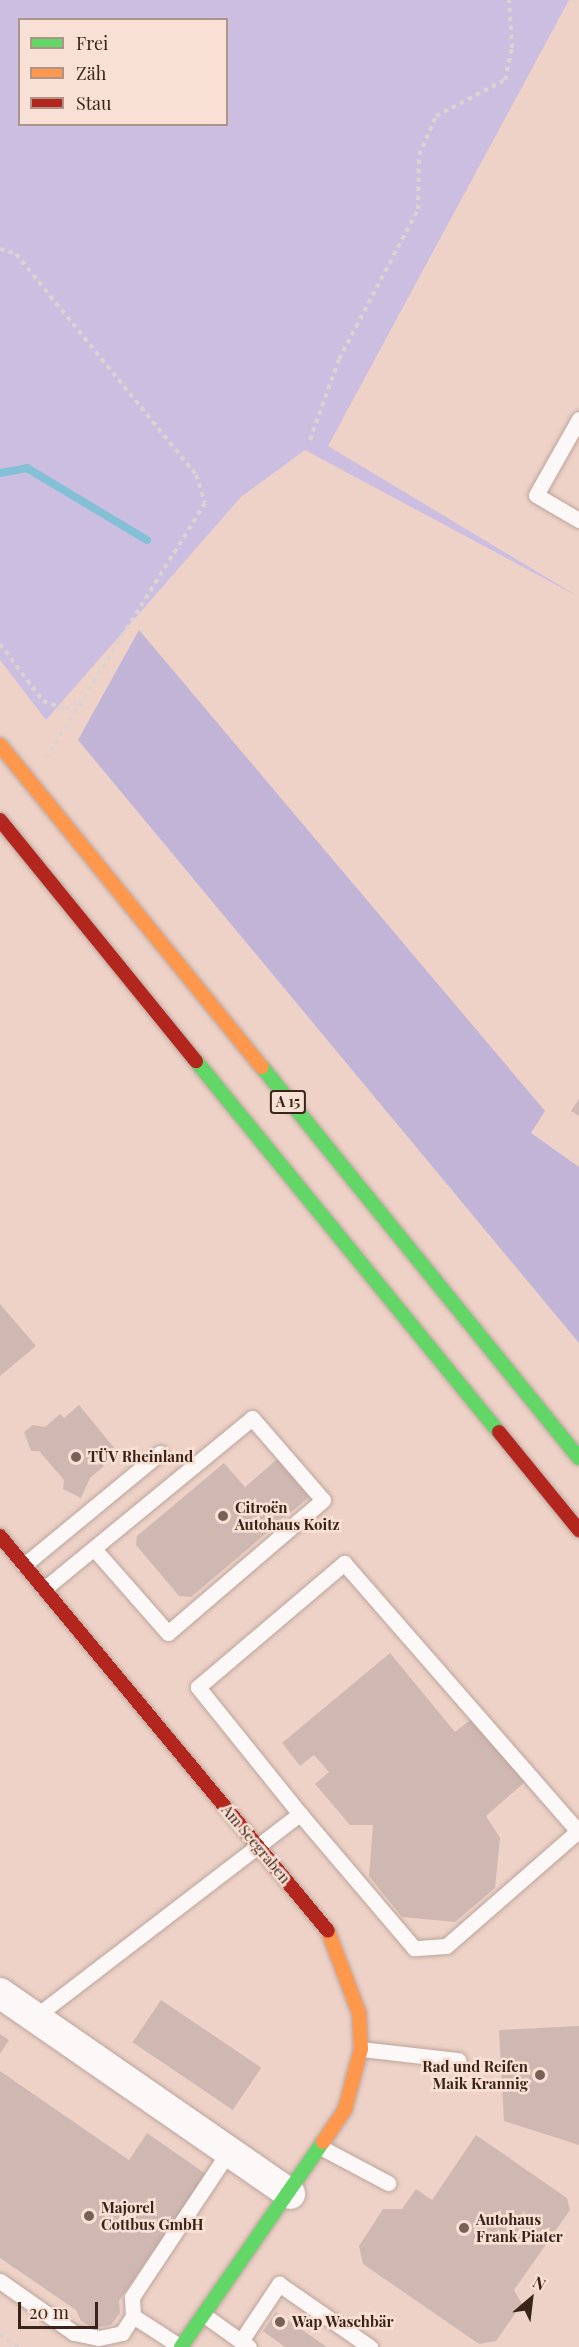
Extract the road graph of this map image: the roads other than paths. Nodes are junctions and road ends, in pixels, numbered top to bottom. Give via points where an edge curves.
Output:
1 (579, 419) edge
2 (579, 520) edge
3 (0, 745) edge
4 (0, 820) edge
5 (160, 1453) dead end
6 (579, 1458) edge
7 (579, 1530) edge
8 (0, 1536) edge
9 (95, 1550) junction
10 (24, 1566) junction
11 (44, 1589) junction
12 (300, 1814) junction
13 (258, 1846) junction
14 (0, 1993) edge
15 (35, 2017) junction
16 (361, 2049) junction
17 (458, 2060) dead end
18 (322, 2148) junction
19 (229, 2151) junction
20 (388, 2183) dead end
21 (290, 2194) junction
22 (0, 2281) edge
23 (204, 2315) junction
24 (133, 2316) junction
25 (245, 2344) edge
26 (181, 2347) edge
27 (370, 2347) edge

1 - 2 lane via 536,495
3 - 6 main road, A 15
4 - 7 main road, A 15
5 - 10 lane
8 - 10 main road, Am Seegraben
9 - 9 lane via 252,1418 323,1500 168,1633
9 - 11 lane
10 - 11 main road, Am Seegraben
11 - 13 main road, Am Seegraben
12 - 12 lane via 198,1687 344,1563 578,1832 446,1946 414,1948
12 - 13 lane
13 - 15 lane
13 - 16 main road, Am Seegraben via 336,1941 357,2002
14 - 15 street
15 - 19 street
16 - 17 lane
16 - 18 main road, Am Seegraben via 352,2093
18 - 20 lane
18 - 21 main road, Am Seegraben
19 - 21 street
19 - 24 lane via 132,2297
21 - 23 main road, Am Seegraben
22 - 24 lane via 74,2333 99,2338 122,2333
23 - 25 lane
23 - 26 main road, Am Seegraben
24 - 26 lane
25 - 27 lane via 279,2284

